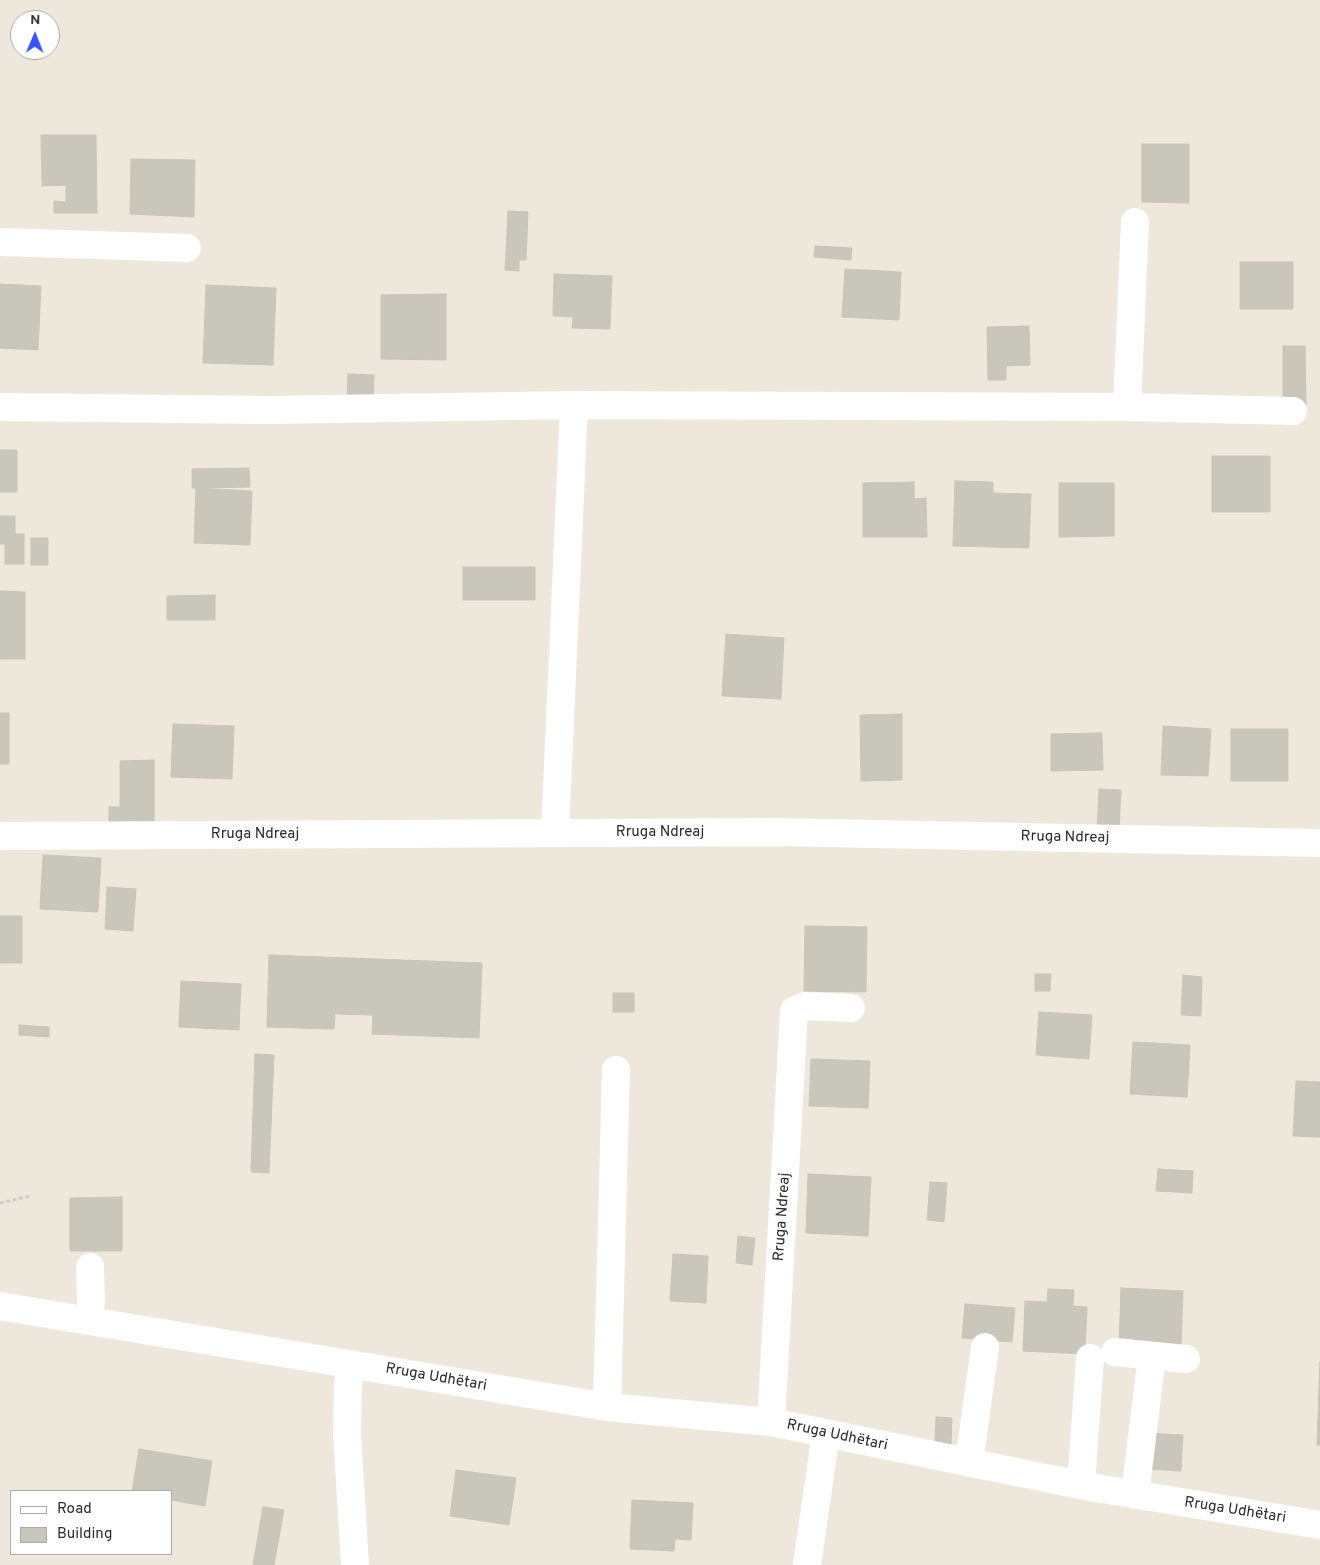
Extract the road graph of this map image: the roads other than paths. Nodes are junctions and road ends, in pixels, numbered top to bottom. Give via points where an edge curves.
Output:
1 (1135, 222) dead end
2 (0, 242) edge
3 (187, 248) dead end
4 (574, 405) junction
5 (0, 407) edge
6 (1127, 407) junction
7 (1293, 411) dead end
8 (555, 833) junction
9 (0, 836) edge
10 (1320, 843) edge
11 (851, 1008) dead end
12 (616, 1070) dead end
13 (90, 1267) dead end
14 (0, 1306) edge
15 (88, 1320) junction
16 (985, 1347) dead end
17 (1152, 1356) junction
18 (1186, 1359) dead end
19 (351, 1364) junction
20 (608, 1407) junction
21 (770, 1422) junction
22 (826, 1434) junction
23 (970, 1463) junction
24 (1082, 1485) junction
25 (1135, 1495) junction
26 (1320, 1525) edge
27 (356, 1565) edge
28 (807, 1565) edge

1 - 6 street
2 - 3 street
4 - 5 street via 270,410
4 - 6 street
4 - 8 street
6 - 7 street
8 - 9 street, Rruga Ndreaj
8 - 10 street, Rruga Ndreaj via 775,832
11 - 21 street, Rruga Ndreaj via 805,1006 794,1011
12 - 20 street
13 - 15 street
14 - 15 street, Rruga Udhëtari
15 - 19 street, Rruga Udhëtari
16 - 23 street
17 - 18 street
17 - 24 street via 1103,1355
17 - 25 street
19 - 20 street, Rruga Udhëtari
19 - 27 street via 347,1433
20 - 21 street, Rruga Udhëtari
21 - 22 street, Rruga Udhëtari
22 - 23 street, Rruga Udhëtari
22 - 28 street
23 - 24 street, Rruga Udhëtari
24 - 25 street, Rruga Udhëtari
25 - 26 street, Rruga Udhëtari

